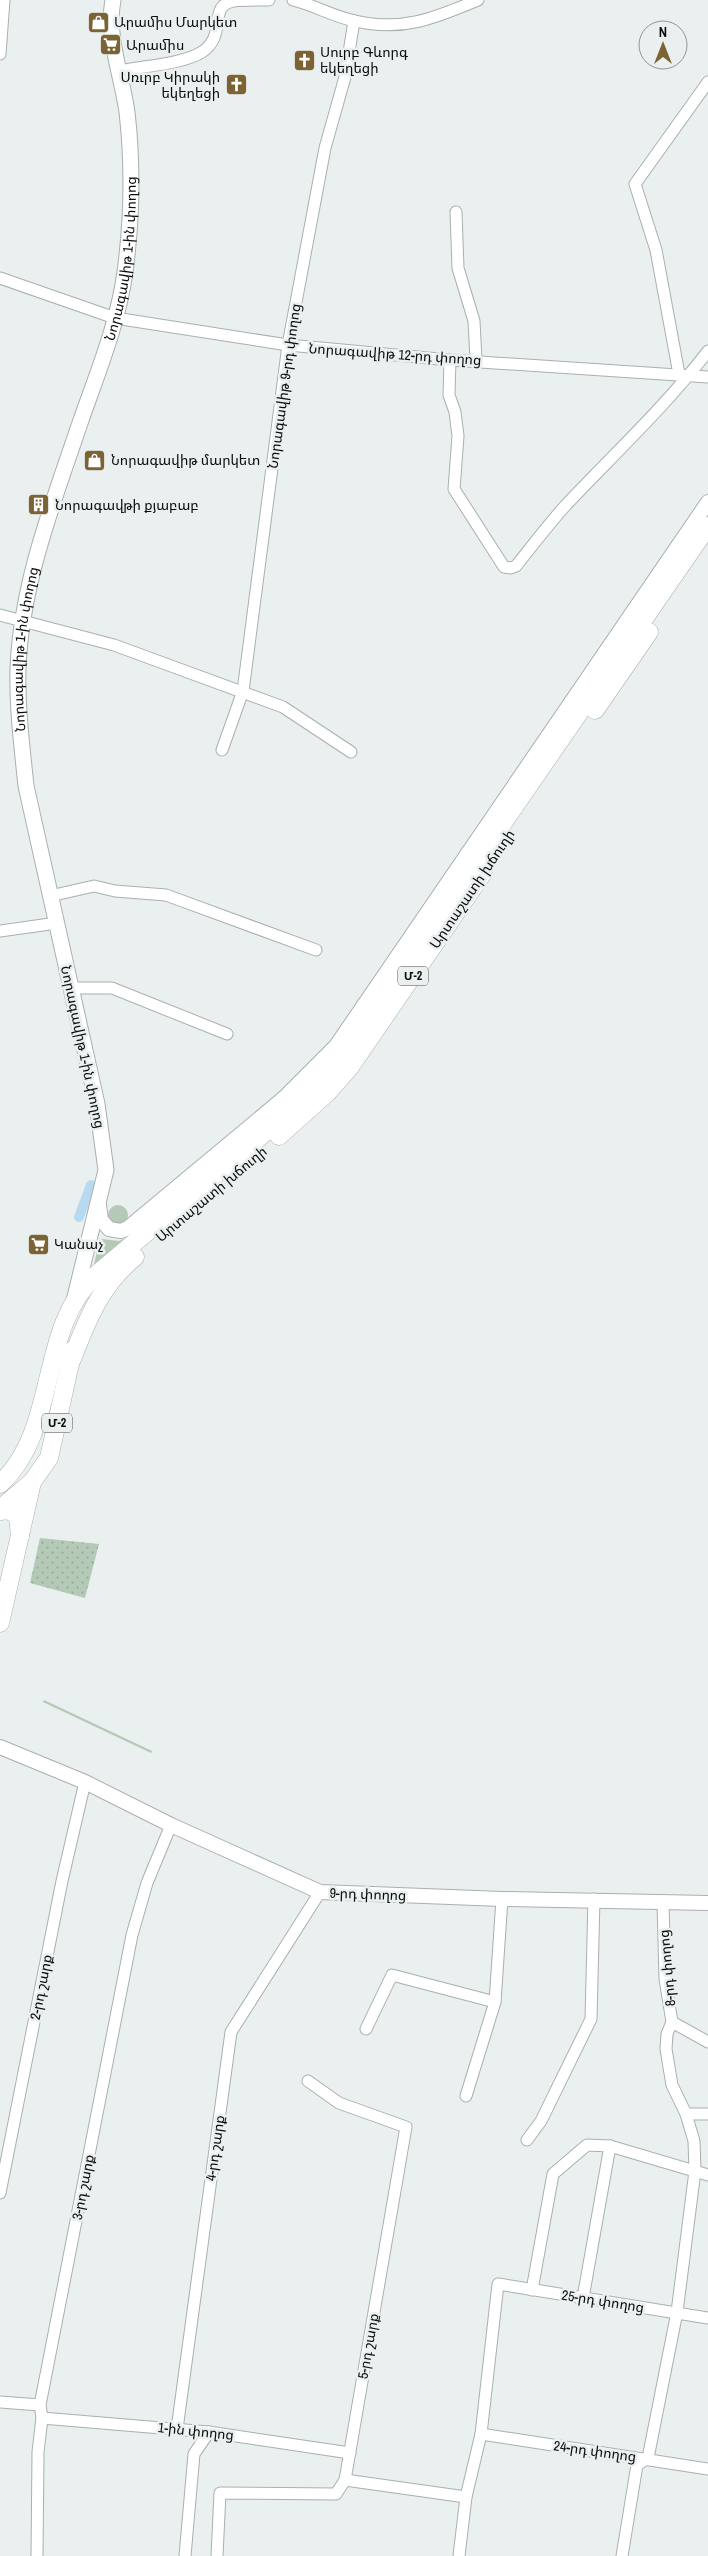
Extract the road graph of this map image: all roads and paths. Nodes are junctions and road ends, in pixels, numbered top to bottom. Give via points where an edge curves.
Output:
1 (4, 0) edge
2 (113, 0) edge
3 (269, 0) edge
4 (293, 0) edge
5 (478, 0) edge
6 (313, 2) edge
7 (354, 21) junction
8 (0, 54) edge
9 (120, 70) junction
10 (708, 82) edge
11 (456, 212) dead end
12 (0, 278) edge
13 (115, 318) junction
14 (288, 345) junction
15 (708, 350) edge
16 (450, 360) junction
17 (476, 360) junction
18 (684, 374) junction
19 (708, 377) edge
20 (708, 502) edge
21 (708, 526) edge
22 (708, 546) edge
23 (0, 615) edge
24 (24, 621) junction
25 (244, 691) junction
26 (222, 750) dead end
27 (352, 752) dead end
28 (50, 896) junction
29 (57, 923) junction
30 (0, 931) edge
31 (316, 950) dead end
32 (71, 988) junction
33 (227, 1034) dead end
34 (98, 1205) junction
35 (73, 1302) junction
36 (72, 1360) junction
37 (47, 1393) junction
38 (32, 1482) junction
39 (0, 1484) edge
40 (0, 1510) edge
41 (20, 1536) junction
42 (0, 1623) edge
43 (0, 1747) edge
44 (85, 1782) junction
45 (172, 1825) junction
46 (320, 1892) junction
47 (502, 1899) junction
48 (594, 1899) junction
49 (662, 1902) junction
50 (708, 1903) edge
51 (495, 2002) junction
52 (672, 2022) junction
53 (366, 2029) dead end
54 (708, 2042) edge
55 (308, 2081) dead end
56 (466, 2096) dead end
57 (686, 2114) junction
58 (708, 2114) edge
59 (527, 2140) dead end
60 (610, 2146) junction
61 (695, 2171) junction
62 (708, 2175) edge
63 (0, 2193) edge
64 (532, 2290) junction
65 (583, 2298) junction
66 (677, 2312) junction
67 (708, 2318) edge
68 (0, 2402) edge
69 (40, 2406) junction
70 (42, 2418) junction
71 (177, 2429) junction
72 (209, 2432) junction
73 (481, 2434) junction
74 (350, 2453) junction
75 (648, 2458) junction
76 (708, 2469) edge
77 (345, 2480) junction
78 (466, 2497) junction
79 (37, 2556) edge
80 (185, 2556) edge
81 (217, 2556) edge
82 (459, 2556) edge
83 (622, 2556) edge

1 - 8 street
2 - 9 main road, Նորագավիթ 1-ին փողոց via 112,26
3 - 9 street via 232,1 222,7 218,13 218,32 213,42 201,52 182,59
4 - 6 street
5 - 7 street via 429,21 397,26
6 - 7 street
7 - 14 street, Նորագավիթ 9-րդ փողոց via 345,77 325,148
9 - 13 main road, Նորագավիթ 1-ին փողոց via 132,186 125,274
10 - 18 street via 636,184 656,250
11 - 17 street via 458,268 474,321
12 - 13 street, Նորագավիթ 12-րդ փողոց
13 - 14 street, Նորագավիթ 12-րդ փողոց
13 - 24 main road, Նորագավիթ 1-ին փողոց via 43,535
14 - 16 street, Նորագավիթ 12-րդ փողոց
14 - 25 street, Նորագավիթ 9-րդ փողոց
15 - 18 street
16 - 17 street, Նորագավիթ 12-րդ փողոց
16 - 18 street via 449,395 458,436 454,488 504,567 511,568
17 - 18 street, Նորագավիթ 12-րդ փողոց
18 - 19 street, Նորագավիթ 12-րդ փողոց
20 - 34 street, Արտաշատի խճուղի via 336,1046 284,1098 128,1228 121,1231 109,1229 101,1220
21 - 35 main road, Արտաշատի խճուղի / Մ-2 via 342,1056 306,1098 96,1274
22 - 36 main road, Արտաշատի խճուղի / Մ-2 via 350,1066 306,1115 115,1275 95,1304
23 - 24 street
24 - 25 street via 114,645
24 - 28 main road, Նորագավիթ 1-ին փողոց via 18,668 21,738 26,786
25 - 26 street, Նորագավիթ 9-րդ փողոց
25 - 27 street via 283,707
28 - 29 main road, Նորագավիթ 1-ին փողոց
28 - 31 street via 94,886 166,895
29 - 30 street
29 - 32 main road, Նորագավիթ 1-ին փողոց
32 - 33 street via 112,988
32 - 34 main road, Նորագավիթ 1-ին փողոց via 97,1104 106,1170
34 - 35 main road, Նորագավիթ 1-ին փողոց
35 - 36 main road, Մ-2 via 77,1320
35 - 37 main road, Մ-2 via 65,1320
36 - 38 main road, Մ-2 via 49,1458
37 - 38 main road, Մ-2
37 - 39 main road, Մ-2 via 23,1455
38 - 40 main road, Մ-2
38 - 41 main road
40 - 41 main road via 9,1510 18,1516
41 - 42 main road
43 - 44 street, 9-րդ փողոց
44 - 45 street, 9-րդ փողոց
44 - 63 street, 2-րդ շարք
45 - 46 street, 9-րդ փողոց
45 - 69 street, 3-րդ շարք via 147,1883 132,1935
46 - 47 street, 9-րդ փողոց
46 - 71 street, 4-րդ շարք via 231,2032
47 - 48 street, 9-րդ փողոց
47 - 51 street
48 - 49 street, 9-րդ փողոց
48 - 59 street via 591,2019 541,2121
49 - 50 street, 9-րդ փողոց
49 - 52 street, 8-րդ փողոց via 665,1979
51 - 53 street via 392,1974
51 - 56 street
52 - 54 street, 8-րդ փողոց
52 - 57 street via 666,2049 672,2085
55 - 74 street, 5-րդ շարք via 339,2103 406,2127
57 - 58 street
57 - 61 street via 694,2141
60 - 61 street
60 - 64 street via 587,2145 553,2174
60 - 65 street
61 - 62 street
61 - 66 street
64 - 65 street, 25-րդ փողոց
64 - 73 street, 25-րդ փողոց via 498,2284
65 - 66 street, 25-րդ փողոց
66 - 67 street, 25-րդ փողոց
66 - 75 street
68 - 69 street
69 - 70 street, 3-րդ շարք
70 - 71 street, 1-ին փողոց
70 - 79 street, 3-րդ շարք via 38,2452
71 - 72 street, 1-ին փողոց
72 - 74 street, 1-ին փողոց
72 - 80 street via 194,2454
73 - 75 street, 24-րդ փողոց
73 - 78 street
74 - 77 street, 5-րդ շարք
75 - 76 street, 24-րդ փողոց
75 - 83 street via 637,2465
77 - 78 street
77 - 81 street via 336,2494 220,2493
78 - 82 street

